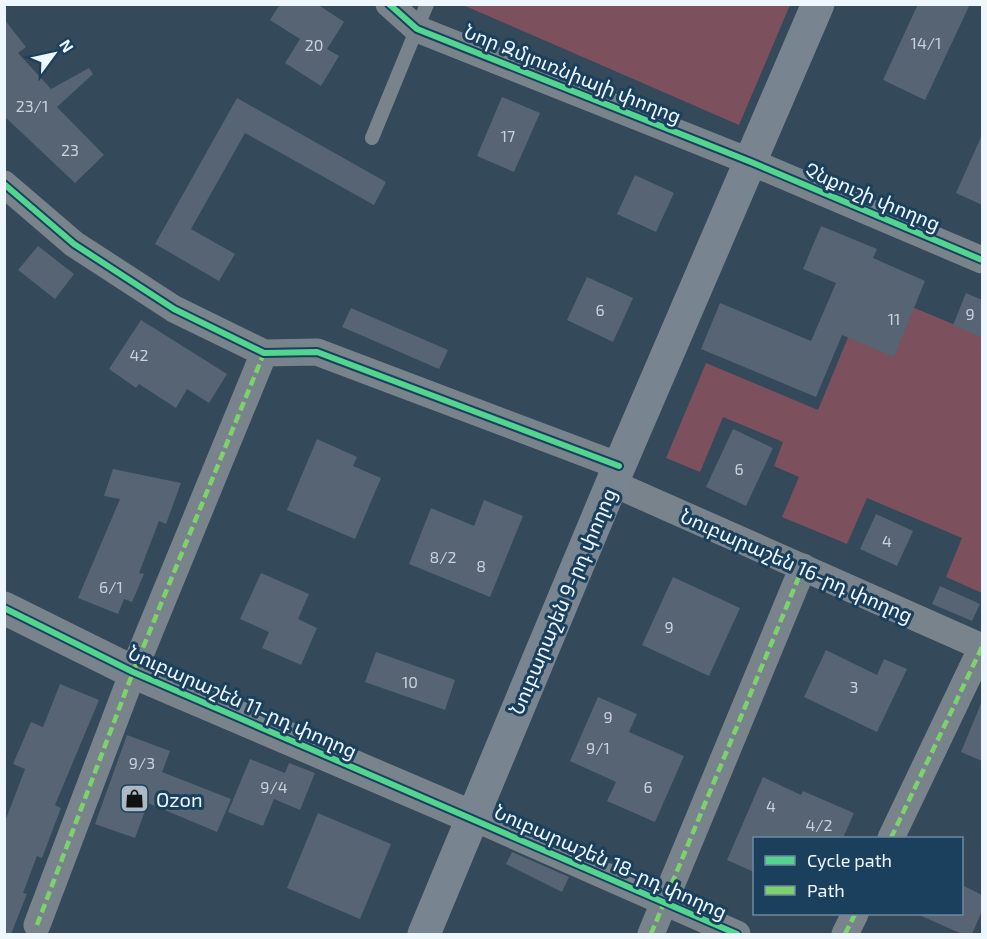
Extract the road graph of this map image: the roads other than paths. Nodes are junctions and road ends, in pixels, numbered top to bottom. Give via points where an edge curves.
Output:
1 (388, 4) edge
2 (818, 4) edge
3 (422, 16) edge
4 (372, 138) dead end
5 (751, 162) junction
6 (4, 184) edge
7 (982, 260) edge
8 (264, 353) junction
9 (616, 474) junction
10 (803, 567) junction
11 (4, 608) edge
12 (982, 647) edge
13 (133, 672) junction
14 (472, 817) junction
15 (891, 837) edge
16 (663, 903) junction
17 (854, 915) edge
18 (37, 925) dead end
19 (424, 934) edge
20 (651, 934) edge
21 (737, 934) edge
22 (845, 934) edge

1 - 3 street, Նոր Զմյուռնիայի փողոց
2 - 5 main road, Նուբարաշեն 9-րդ փողոց
3 - 4 lane
3 - 5 street, Նոր Զմյուռնիայի փողոց
5 - 7 street, Չնքուշի փողոց
5 - 9 main road, Նուբարաշեն 9-րդ փողոց
6 - 8 street via 74,244 174,309
8 - 9 street, Նուբարաշեն 16-րդ փողոց via 317,351
8 - 13 street
9 - 10 street, Նուբարաշեն 16-րդ փողոց
9 - 14 main road, Նուբարաշեն 9-րդ փողոց
10 - 12 street, Նուբարաշեն 16-րդ փողոց
10 - 16 street
11 - 13 street, Նուբարաշեն 11-րդ փողոց
12 - 15 street
13 - 14 street, Նուբարաշեն 11-րդ փողոց
13 - 18 street
14 - 16 street, Նուբարաշեն 18-րդ փողոց
14 - 19 main road, Նուբարաշեն 9-րդ փողոց
16 - 20 street
16 - 21 street, Նուբարաշեն 18-րդ փողոց
17 - 22 street

